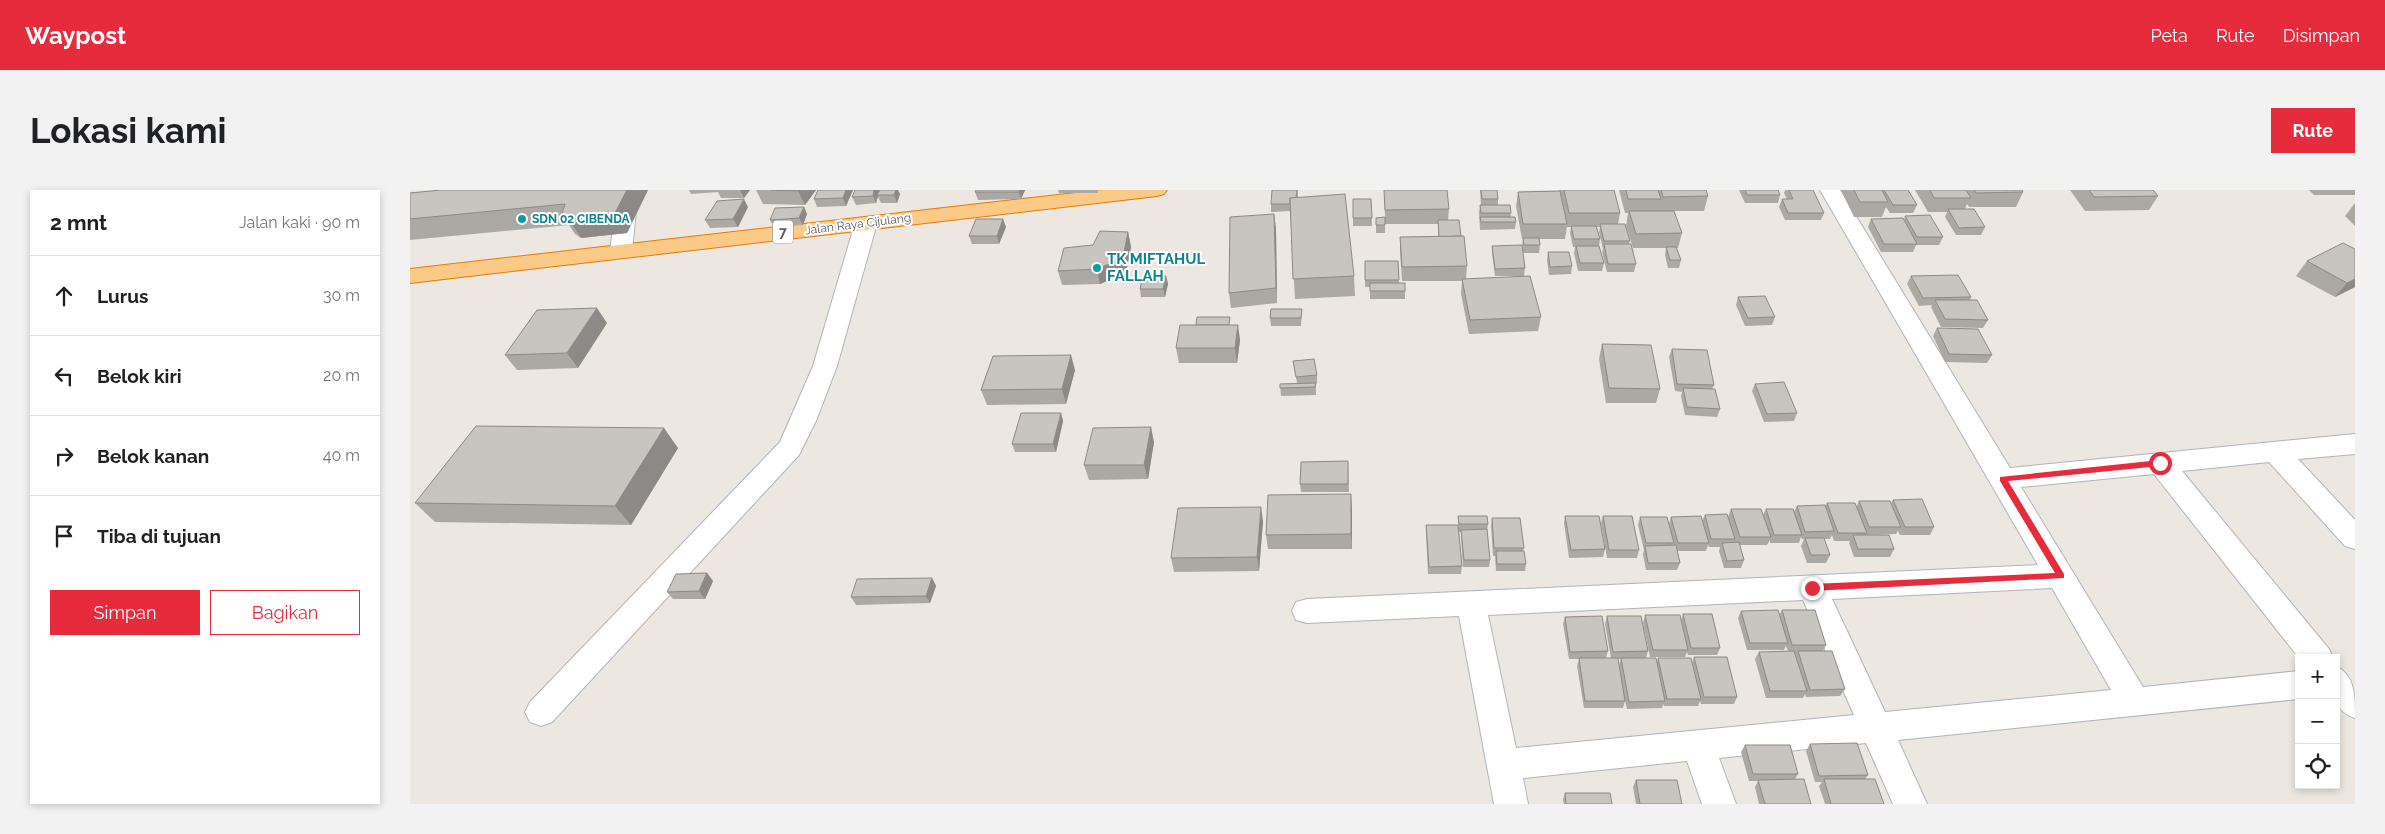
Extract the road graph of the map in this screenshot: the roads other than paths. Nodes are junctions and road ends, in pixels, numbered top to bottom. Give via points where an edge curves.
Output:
1 (628, 190) edge
2 (1157, 190) edge
3 (1830, 190) edge
4 (866, 223) junction
5 (621, 251) junction
6 (410, 276) edge
7 (2355, 444) edge
8 (2276, 452) junction
9 (2160, 463) junction
10 (2003, 479) junction
11 (2355, 538) edge
12 (2061, 576) junction
13 (1812, 588) junction
14 (1471, 603) junction
15 (1306, 610) dead end
16 (2318, 654) edge
17 (2295, 685) edge
18 (2135, 702) junction
19 (541, 712) dead end
20 (1875, 728) junction
21 (1698, 746) junction
22 (1503, 765) junction
23 (1511, 804) edge
24 (1719, 804) edge
25 (1910, 804) edge

1 - 5 street
2 - 4 highway, Jalan Raya Cijulang / 7
3 - 10 street
4 - 5 highway, Jalan Raya Cijulang / 7
4 - 19 street via 819,385 790,448
5 - 6 highway, Jalan Raya Cijulang / 7
7 - 8 street
8 - 9 street
8 - 11 street
9 - 10 street
9 - 16 street
10 - 12 street
12 - 13 street
12 - 18 street
13 - 14 street
13 - 20 street
14 - 15 street
14 - 22 street
17 - 18 street
18 - 20 street
20 - 21 street
20 - 25 street
21 - 22 street
21 - 24 street
22 - 23 street

